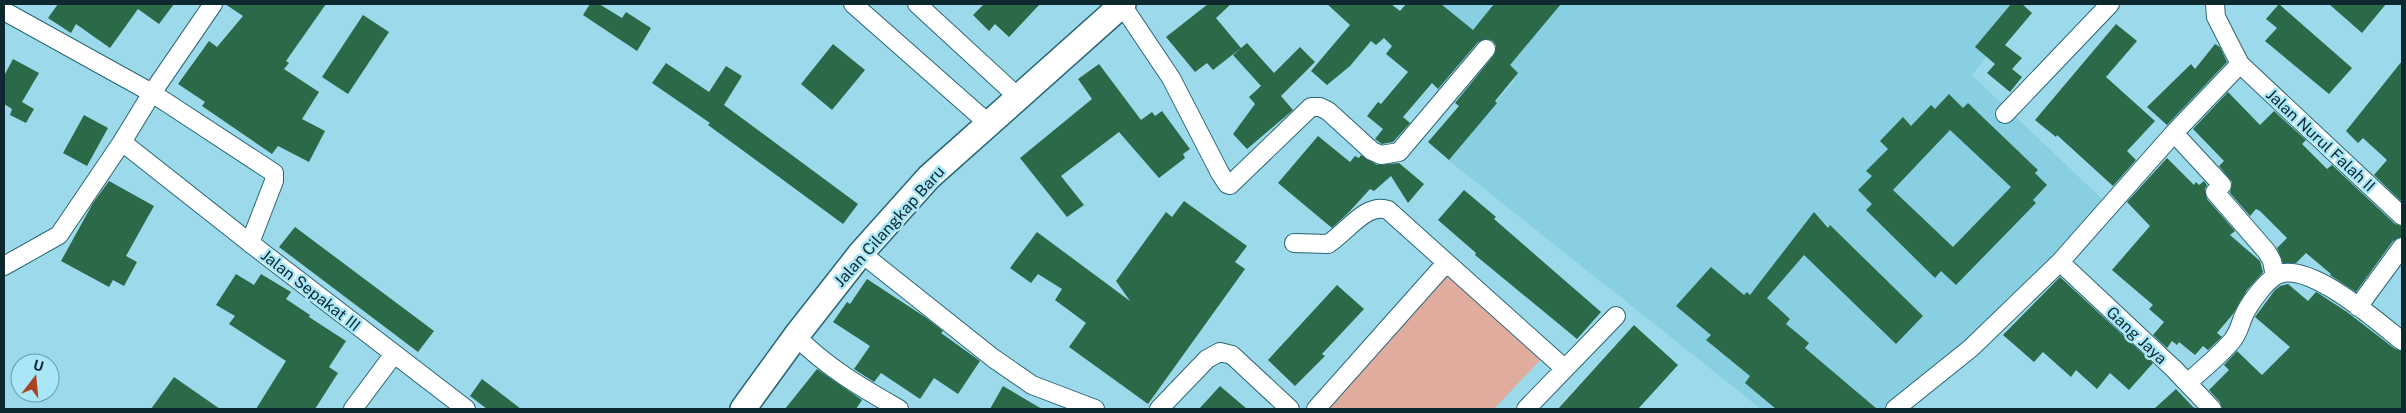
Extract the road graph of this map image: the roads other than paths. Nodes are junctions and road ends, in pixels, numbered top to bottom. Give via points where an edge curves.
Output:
1 (214, 4) edge
2 (853, 4) edge
3 (918, 4) edge
4 (1123, 4) edge
5 (2110, 4) edge
6 (2212, 5) edge
7 (4, 11) edge
8 (1486, 49) dead end
9 (2240, 64) junction
10 (152, 92) junction
11 (1019, 98) junction
12 (2005, 114) dead end
13 (989, 124) junction
14 (2174, 133) junction
15 (122, 142) junction
16 (2402, 216) edge
17 (250, 243) junction
18 (1294, 243) dead end
19 (2402, 247) edge
20 (860, 253) junction
21 (2060, 262) junction
22 (1446, 263) junction
23 (4, 266) edge
24 (2275, 276) junction
25 (2358, 307) junction
26 (1616, 316) dead end
27 (796, 336) junction
28 (2402, 341) edge
29 (394, 354) junction
30 (1564, 368) junction
31 (2187, 383) junction
32 (353, 409) edge
33 (466, 409) edge
34 (743, 409) edge
35 (899, 409) edge
36 (1095, 409) edge
37 (1160, 409) edge
38 (1290, 409) edge
39 (1316, 409) edge
40 (1526, 409) edge
41 (1895, 409) edge
42 (2212, 409) edge

1 - 10 street
2 - 13 street
3 - 11 street
4 - 8 street via 1171,78 1220,173 1230,185 1311,107 1328,111 1372,151 1381,155 1399,152
4 - 11 street, Jalan Cilangkap Baru
5 - 12 street
6 - 9 street
7 - 10 street
9 - 14 street
9 - 16 street, Jalan Nurul Falah II
10 - 15 street
10 - 17 street, Jalan Sepakat III via 274,173
11 - 13 street, Jalan Cilangkap Baru
13 - 20 street, Jalan Cilangkap Baru via 929,177
14 - 21 street
14 - 24 street via 2222,185 2215,192 2266,252
15 - 17 street
15 - 23 street via 59,235
17 - 29 street, Jalan Sepakat III
18 - 22 street via 1328,244 1371,209 1380,207 1388,210
19 - 25 street
20 - 27 street, Jalan Cilangkap Baru
20 - 36 street via 1032,385
21 - 31 street, Gang Jaya
21 - 41 street via 1971,348
22 - 30 street
22 - 39 street
24 - 25 street via 2292,272 2313,278
24 - 31 street via 2246,311 2232,342
25 - 28 street
26 - 30 street
27 - 34 street, Jalan Cilangkap Baru
27 - 35 street via 817,357 864,390
29 - 32 street
29 - 33 street, Jalan Sepakat III
30 - 40 street
31 - 42 street, Gang Jaya
37 - 38 street via 1207,360 1220,352 1232,356

